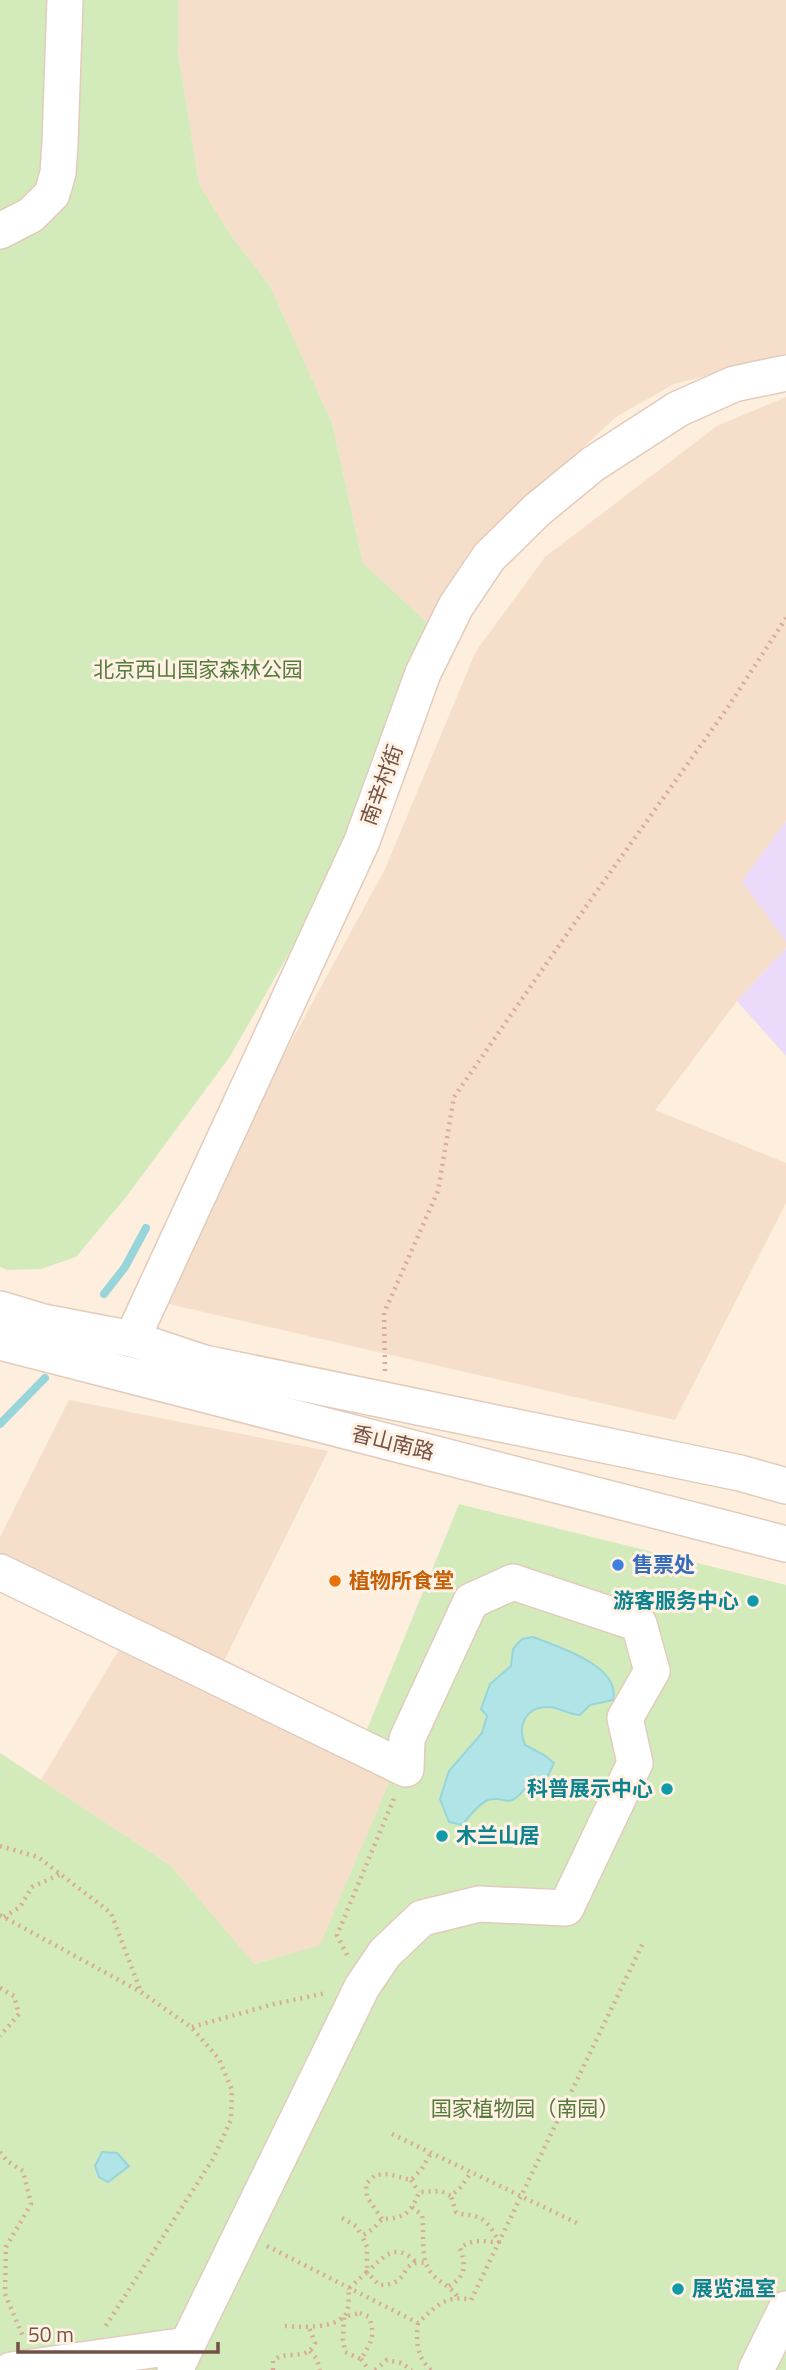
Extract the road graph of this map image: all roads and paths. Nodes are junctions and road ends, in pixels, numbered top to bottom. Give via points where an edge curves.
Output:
1 (65, 0) edge
2 (0, 231) edge
3 (786, 373) edge
4 (786, 618) edge
5 (0, 1309) edge
6 (132, 1339) junction
7 (0, 1342) edge
8 (386, 1400) junction
9 (786, 1486) edge
10 (786, 1544) edge
11 (0, 1572) edge
12 (406, 1769) junction
13 (0, 1846) edge
14 (62, 1874) junction
15 (2, 1916) edge
16 (644, 1941) dead end
17 (362, 1987) junction
18 (0, 1988) edge
19 (141, 1992) junction
20 (191, 2027) junction
21 (0, 2036) edge
22 (392, 2134) dead end
23 (0, 2152) edge
24 (430, 2153) junction
25 (471, 2173) junction
26 (411, 2180) junction
27 (419, 2192) junction
28 (451, 2196) junction
29 (522, 2197) junction
30 (412, 2207) junction
31 (342, 2218) dead end
32 (382, 2219) junction
33 (579, 2224) dead end
34 (241, 2234) junction
35 (362, 2236) junction
36 (499, 2242) junction
37 (415, 2261) junction
38 (427, 2263) junction
39 (367, 2272) junction
40 (449, 2286) junction
41 (349, 2288) junction
42 (457, 2297) junction
43 (786, 2309) edge
44 (344, 2317) junction
45 (418, 2323) junction
46 (285, 2326) dead end
47 (309, 2327) junction
48 (310, 2351) junction
49 (181, 2358) edge
50 (361, 2359) junction
51 (83, 2360) junction
52 (20, 2369) edge
53 (273, 2370) edge
54 (320, 2370) edge
55 (369, 2370) edge
56 (375, 2370) edge
57 (412, 2370) edge
58 (431, 2370) edge
59 (756, 2370) edge

1 - 2 street via 58,173 52,194 31,215
3 - 6 street, 南辛村街 via 734,384 678,409 593,464 489,557 456,606 422,673 362,841
4 - 8 path via 454,1097 438,1191 384,1313
5 - 6 street, 香山南路
6 - 8 street, 香山南路 via 204,1363
7 - 10 street, 香山南路
8 - 9 street, 香山南路
11 - 12 street
12 - 17 path via 337,1935
12 - 17 street via 407,1739 471,1601 513,1581 639,1624 652,1671 625,1718 635,1763 566,1908 479,1904 422,1918 385,1953
13 - 14 path via 38,1857
14 - 15 path via 32,1887 20,1907
14 - 19 path via 111,1913
15 - 19 path
16 - 29 path
17 - 20 path
17 - 34 street
18 - 21 path via 14,1996 19,2014
19 - 20 path
20 - 51 path via 219,2059 232,2090 231,2120 213,2159
22 - 24 path
23 - 52 path via 23,2171 32,2204 6,2247 5,2294 23,2334
24 - 25 path
24 - 26 path
25 - 28 path
25 - 29 path
26 - 27 path
26 - 32 path via 375,2175 366,2184
27 - 28 path via 441,2191
27 - 30 path
28 - 36 path via 456,2211 485,2221
29 - 33 path
29 - 36 path
30 - 32 path via 406,2214
30 - 38 path via 422,2215
31 - 35 path
32 - 35 path
34 - 41 path
34 - 49 street
35 - 39 path
36 - 40 path via 476,2240 460,2248 464,2272
36 - 42 path via 471,2300
37 - 38 path
37 - 39 path via 396,2251
37 - 39 path via 391,2285 379,2285
38 - 40 path via 432,2274
39 - 41 path
40 - 42 path
41 - 44 path
41 - 45 path
42 - 45 path via 436,2306
43 - 59 street
44 - 47 path
44 - 50 path via 345,2352
44 - 50 path via 360,2313 369,2317 374,2331
45 - 58 path via 418,2351
46 - 47 path
47 - 48 path via 315,2343
48 - 53 path via 278,2356
48 - 54 path
49 - 51 street
50 - 55 path
51 - 52 street
56 - 57 path via 387,2360

